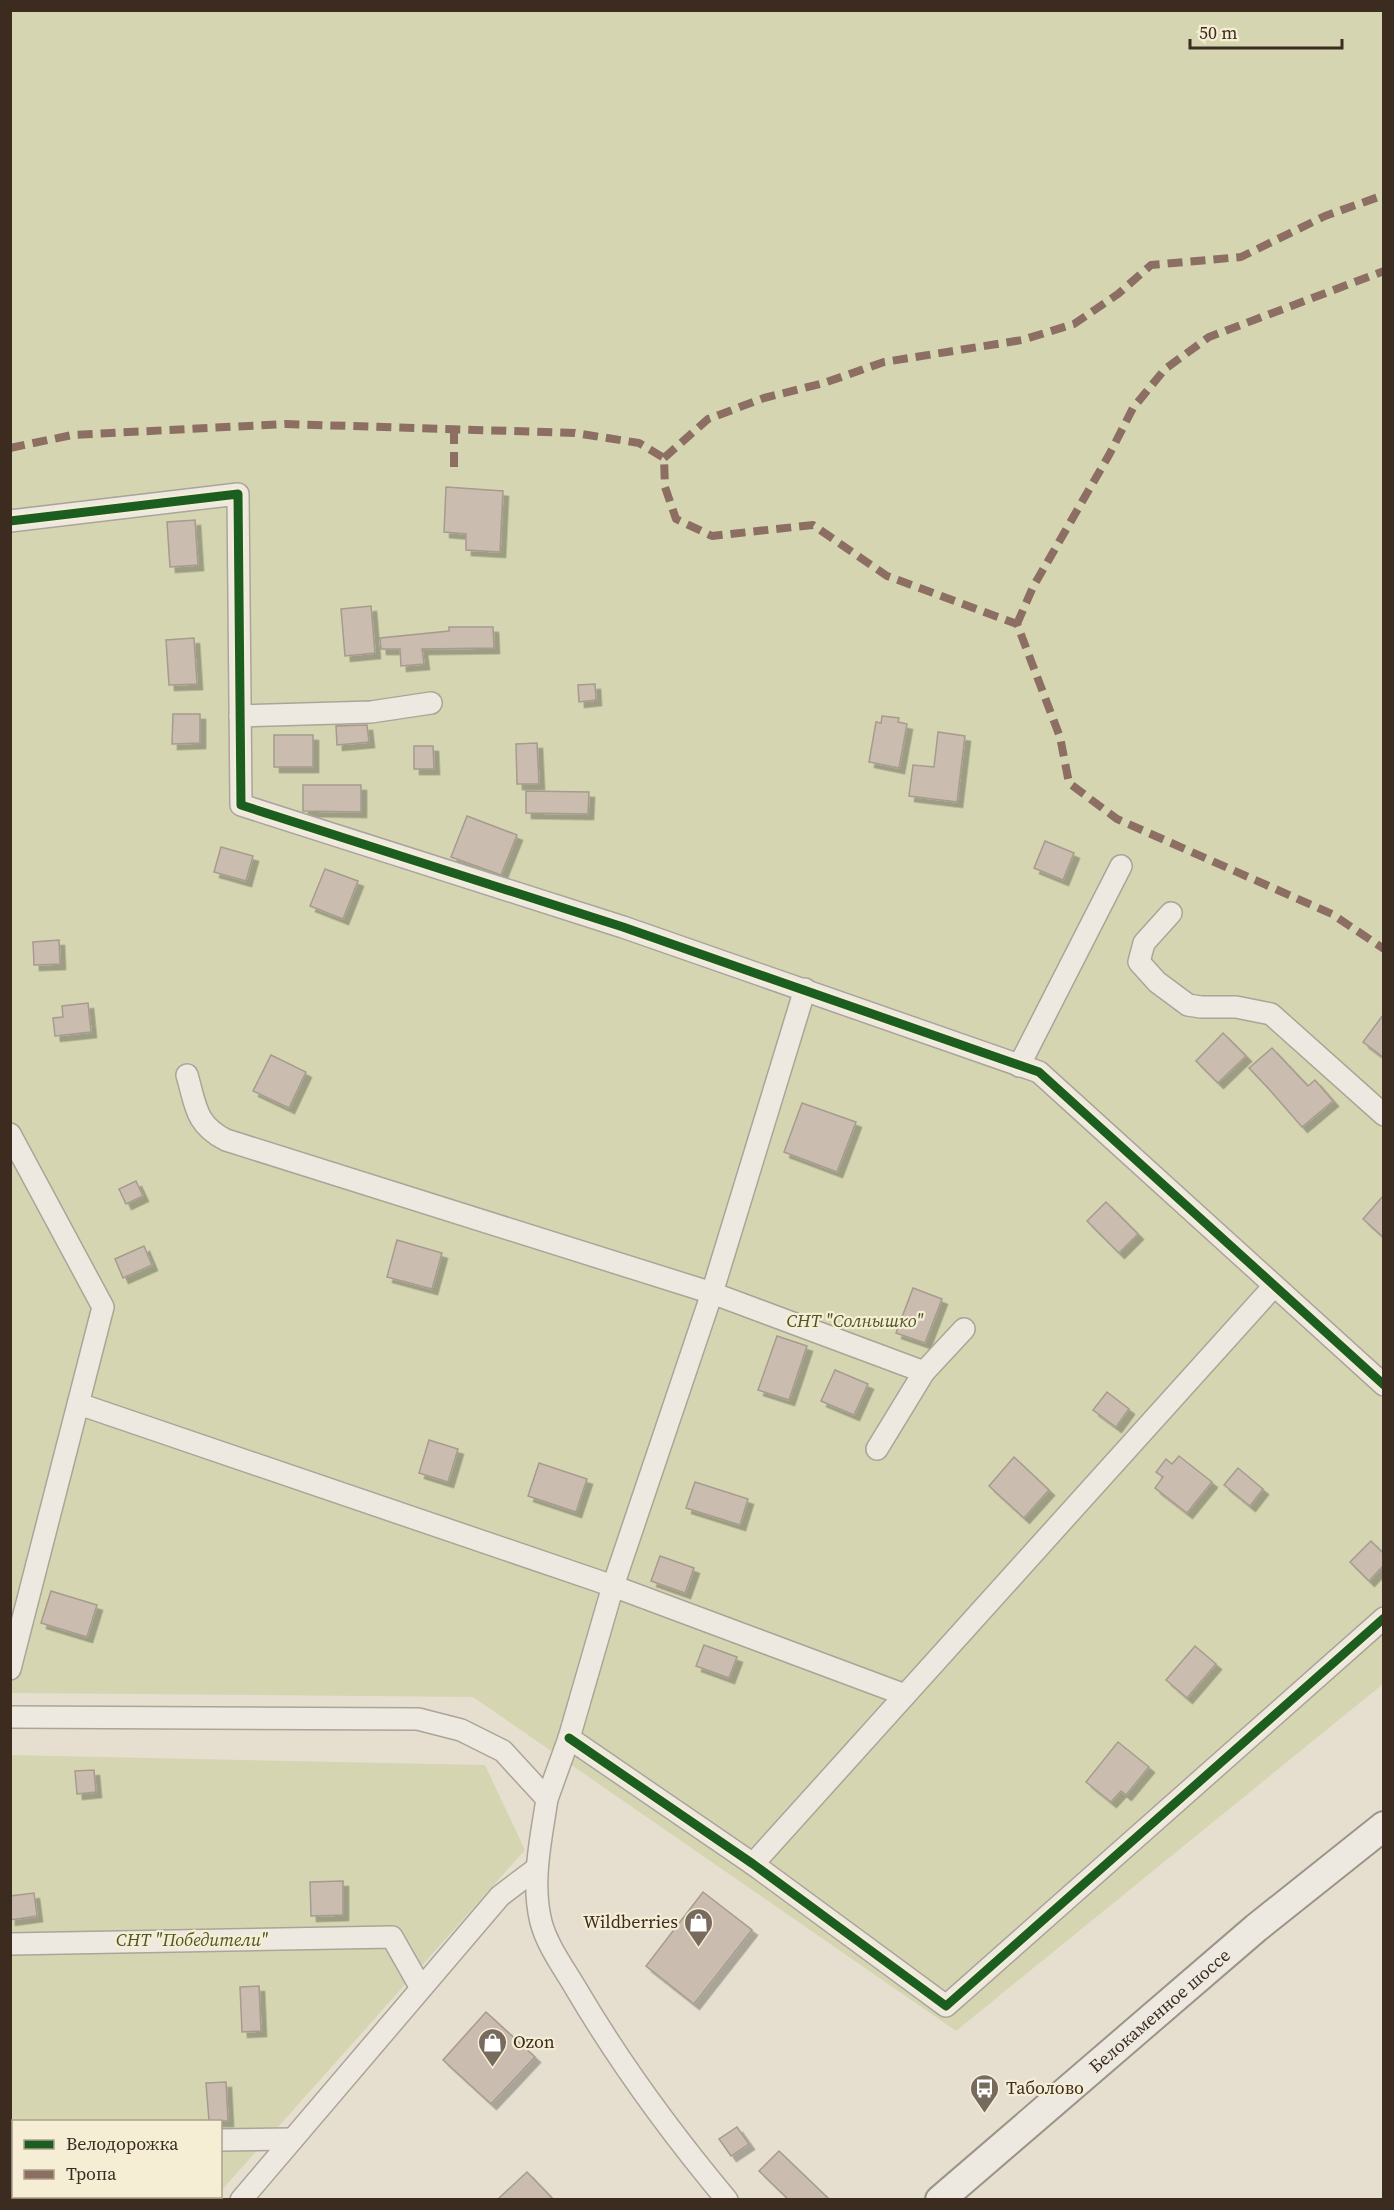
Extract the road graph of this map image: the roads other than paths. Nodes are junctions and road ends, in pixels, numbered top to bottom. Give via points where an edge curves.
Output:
1 (10, 521) edge
2 (431, 703) dead end
3 (240, 716) junction
4 (1121, 866) dead end
5 (1171, 913) dead end
6 (805, 989) junction
7 (1019, 1066) junction
8 (187, 1075) dead end
9 (1383, 1115) edge
10 (10, 1134) edge
11 (1274, 1286) junction
12 (712, 1293) junction
13 (964, 1329) dead end
14 (924, 1372) junction
15 (1383, 1386) edge
16 (79, 1404) junction
17 (877, 1449) dead end
18 (613, 1586) junction
19 (1383, 1618) edge
20 (10, 1669) edge
21 (905, 1695) junction
22 (10, 1717) edge
23 (568, 1738) junction
24 (547, 1799) junction
25 (1383, 1826) edge
26 (753, 1864) junction
27 (537, 1868) junction
28 (10, 1944) edge
29 (421, 1988) junction
30 (293, 2139) junction
31 (222, 2140) edge
32 (241, 2199) edge
33 (727, 2199) edge
34 (940, 2199) edge

1 - 3 street via 238,494
2 - 3 street via 371,712
3 - 6 street via 241,805
4 - 7 street
5 - 9 street via 1144,943 1139,962 1157,982 1188,1005 1236,1007 1271,1014
6 - 7 street
6 - 12 street
7 - 11 street via 1039,1072
8 - 12 street via 199,1118 211,1132 226,1140
10 - 16 street via 103,1307
11 - 15 street
11 - 21 street
12 - 14 street
12 - 18 street
13 - 14 street
14 - 17 street
16 - 18 street
16 - 20 street
18 - 21 street
18 - 23 street
19 - 26 street via 946,2006
21 - 26 street
22 - 24 street via 418,1719 461,1730 504,1751
23 - 24 street
23 - 26 street
24 - 27 street
25 - 34 main road, Белокаменное шоссе via 1256,1928
27 - 29 street via 500,1896
27 - 33 street via 542,1923 559,1960 635,2081
28 - 29 street via 392,1938
29 - 30 street
30 - 31 street
30 - 32 street

